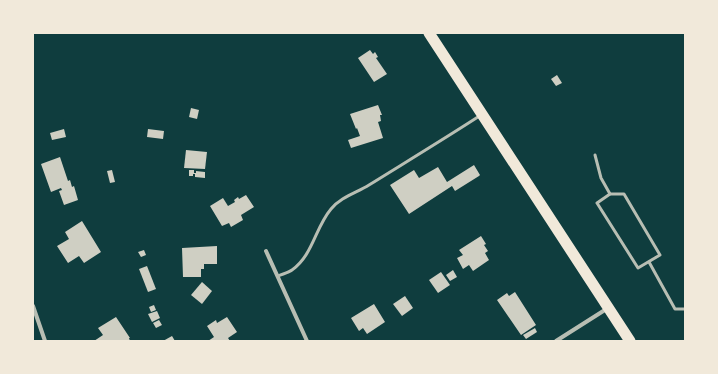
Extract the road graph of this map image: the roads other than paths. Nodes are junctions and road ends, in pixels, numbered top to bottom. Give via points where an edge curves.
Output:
1 (429, 33) edge
2 (482, 114) junction
3 (595, 155) dead end
4 (610, 194) junction
5 (266, 251) dead end
6 (648, 262) junction
7 (278, 276) junction
8 (33, 306) edge
9 (608, 308) junction
10 (685, 309) edge
11 (45, 341) edge
12 (307, 341) edge
13 (556, 341) edge
14 (630, 341) edge

1 - 2 highway
2 - 7 lane via 331,208 303,260 291,271
2 - 9 highway
3 - 4 lane via 601,178
4 - 6 lane via 624,194 660,255
4 - 6 lane via 597,203 638,268
5 - 7 street
6 - 10 lane via 675,309
7 - 12 street
8 - 11 street
9 - 13 street
9 - 14 highway

